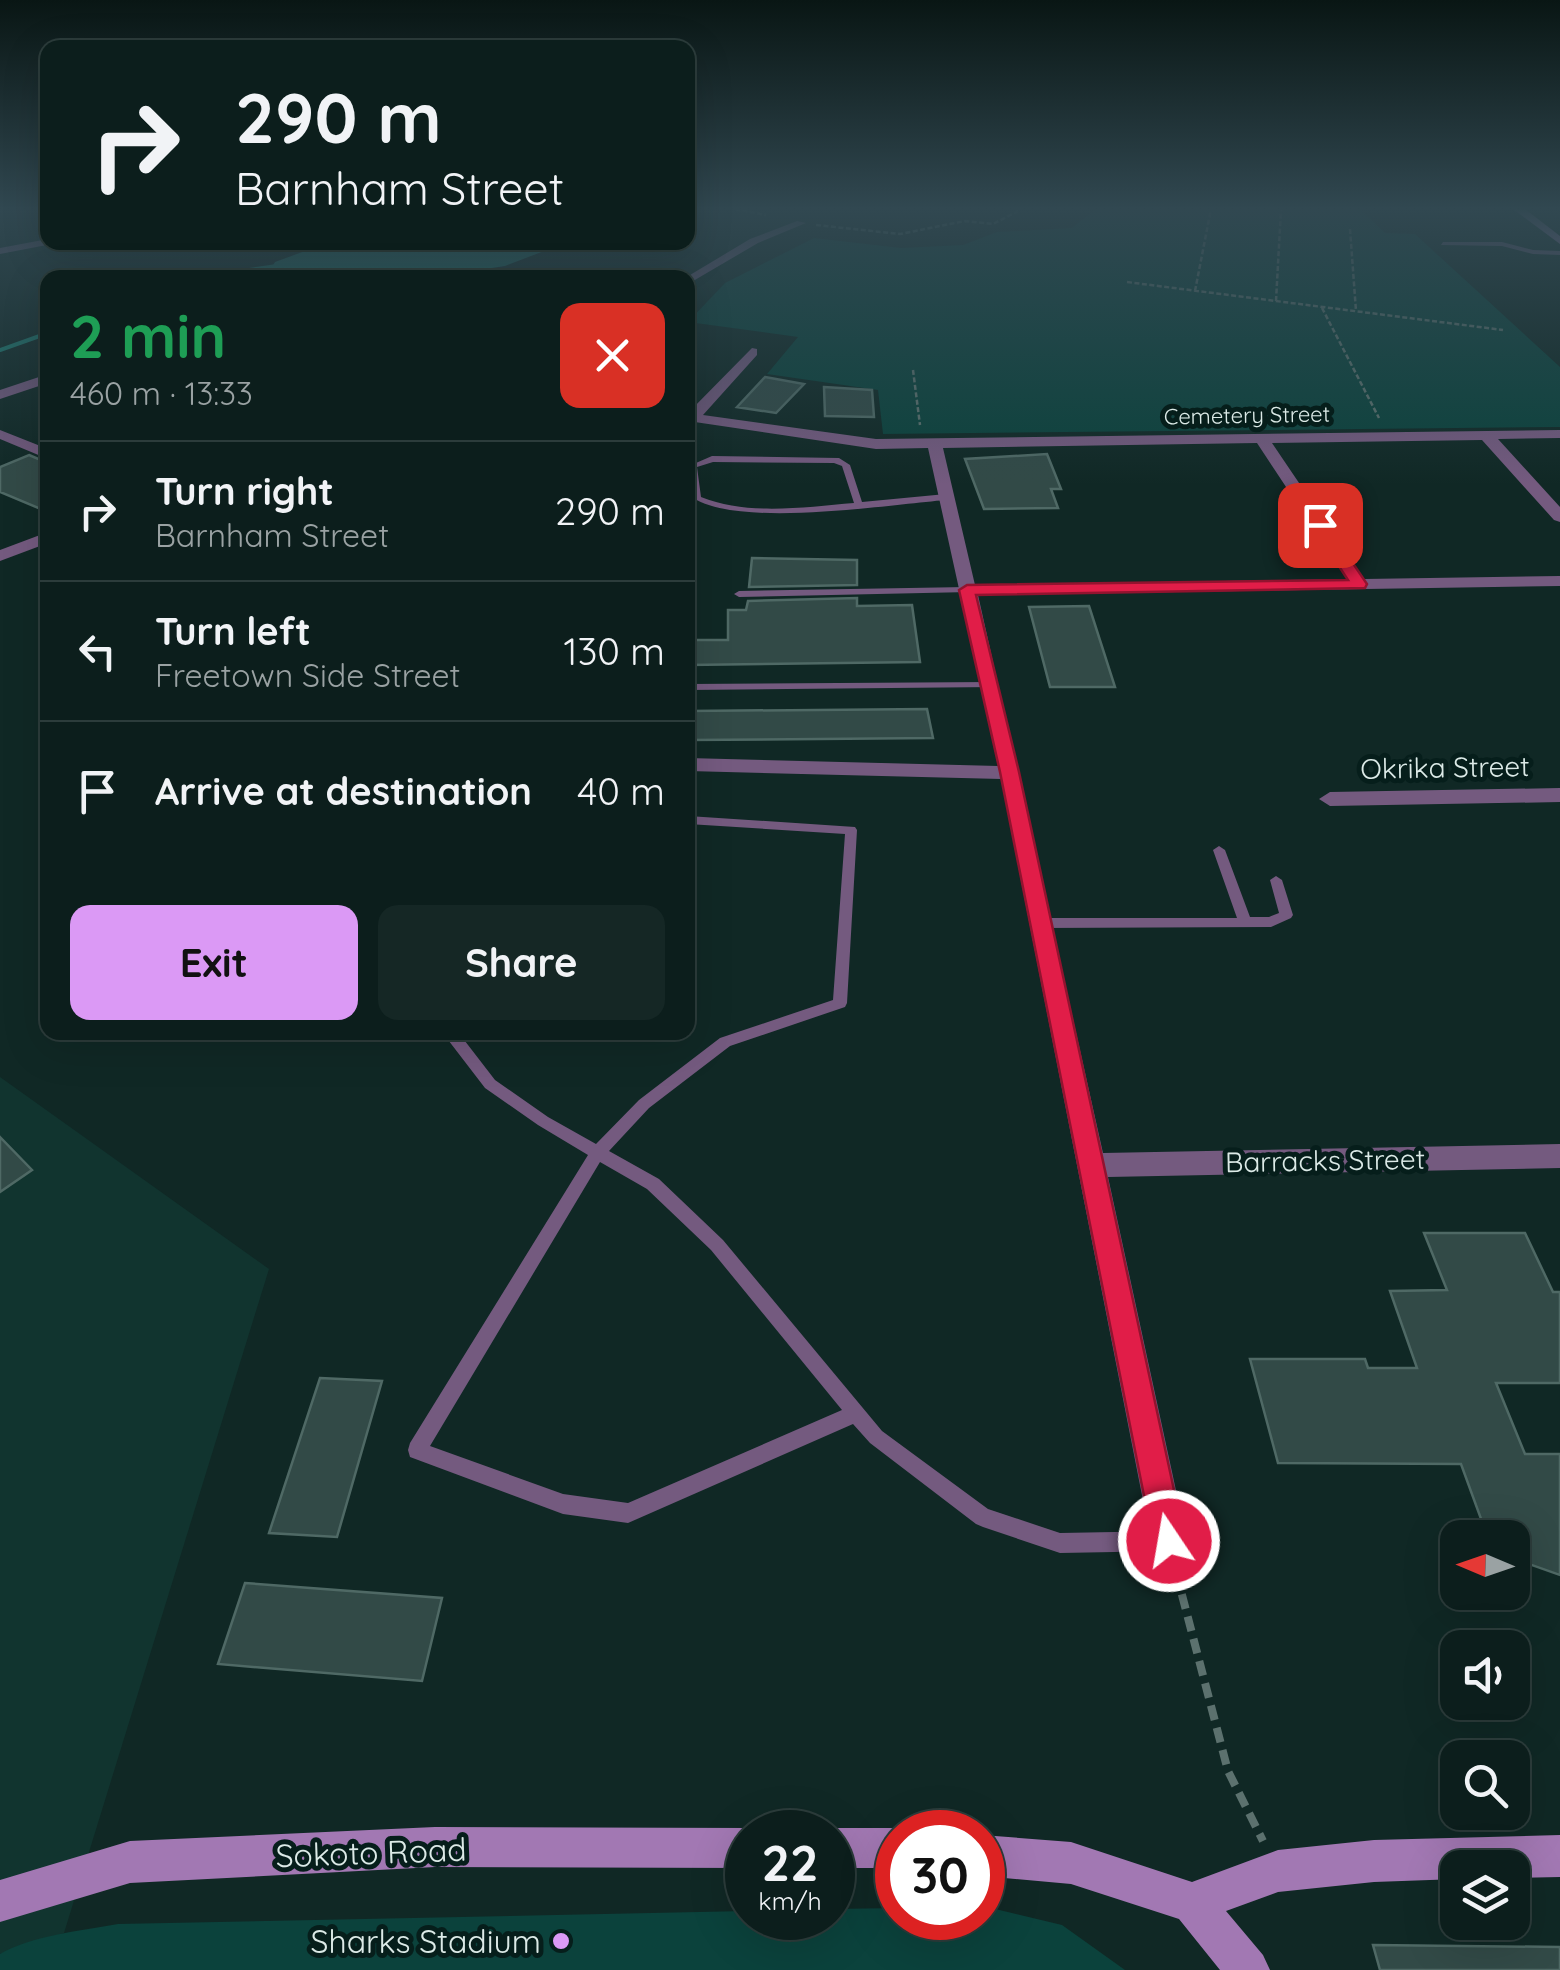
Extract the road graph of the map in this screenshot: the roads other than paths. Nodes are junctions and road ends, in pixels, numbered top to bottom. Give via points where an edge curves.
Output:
1 (752, 352) dead end
2 (40, 381) edge
3 (19, 389) junction
4 (0, 395) edge
5 (40, 397) edge
6 (695, 413) edge
7 (695, 419) edge
8 (0, 434) edge
9 (1485, 434) junction
10 (1560, 434) edge
11 (1261, 437) junction
12 (928, 443) junction
13 (40, 452) edge
14 (695, 465) edge
15 (695, 494) edge
16 (946, 496) junction
17 (858, 503) junction
18 (1560, 517) edge
19 (40, 540) edge
20 (0, 556) edge
21 (1560, 581) edge
22 (1359, 584) junction
23 (967, 590) junction
24 (739, 594) dead end
25 (990, 685) junction
26 (695, 687) edge
27 (695, 765) edge
28 (1010, 772) junction
29 (1560, 795) edge
30 (1330, 798) dead end
31 (695, 820) edge
32 (1219, 850) dead end
33 (1276, 880) dead end
34 (1244, 922) junction
35 (1041, 923) junction
36 (455, 1040) edge
37 (598, 1152) junction
38 (1560, 1156) edge
39 (1091, 1165) junction
40 (856, 1413) junction
41 (1169, 1541) joint
42 (725, 1848) edge
43 (1560, 1856) edge
44 (1005, 1857) edge
45 (0, 1901) edge
46 (1192, 1902) junction
47 (1248, 1970) edge

1 - 6 street
2 - 3 street
3 - 4 street
3 - 5 street
7 - 12 street, Cemetery Street via 848,443
8 - 13 street
9 - 10 street, Cemetery Street
9 - 11 street, Cemetery Street
9 - 18 street
11 - 12 street, Cemetery Street
11 - 22 street
12 - 16 street
14 - 17 lane via 712,459 836,460 846,465
15 - 17 lane via 712,506 770,510
16 - 17 lane
16 - 23 street
19 - 20 street
21 - 22 street
22 - 23 street
23 - 24 lane
23 - 25 street
25 - 26 lane
25 - 28 street
27 - 28 street
28 - 35 street
29 - 30 street, Okrika Street
31 - 37 lane via 851,830 840,1004 725,1042 644,1104
32 - 34 lane
33 - 34 lane via 1286,915
34 - 35 lane
35 - 39 street
36 - 37 lane via 490,1084
37 - 40 lane via 652,1184 716,1245
37 - 40 lane via 416,1450 563,1504 628,1512
38 - 39 street, Barracks Street
39 - 41 street
40 - 41 lane via 876,1437 983,1517 1060,1543
42 - 45 street, Sokoto Road via 435,1847 130,1862
43 - 46 street via 1278,1870
44 - 46 street via 1071,1863
46 - 47 street

